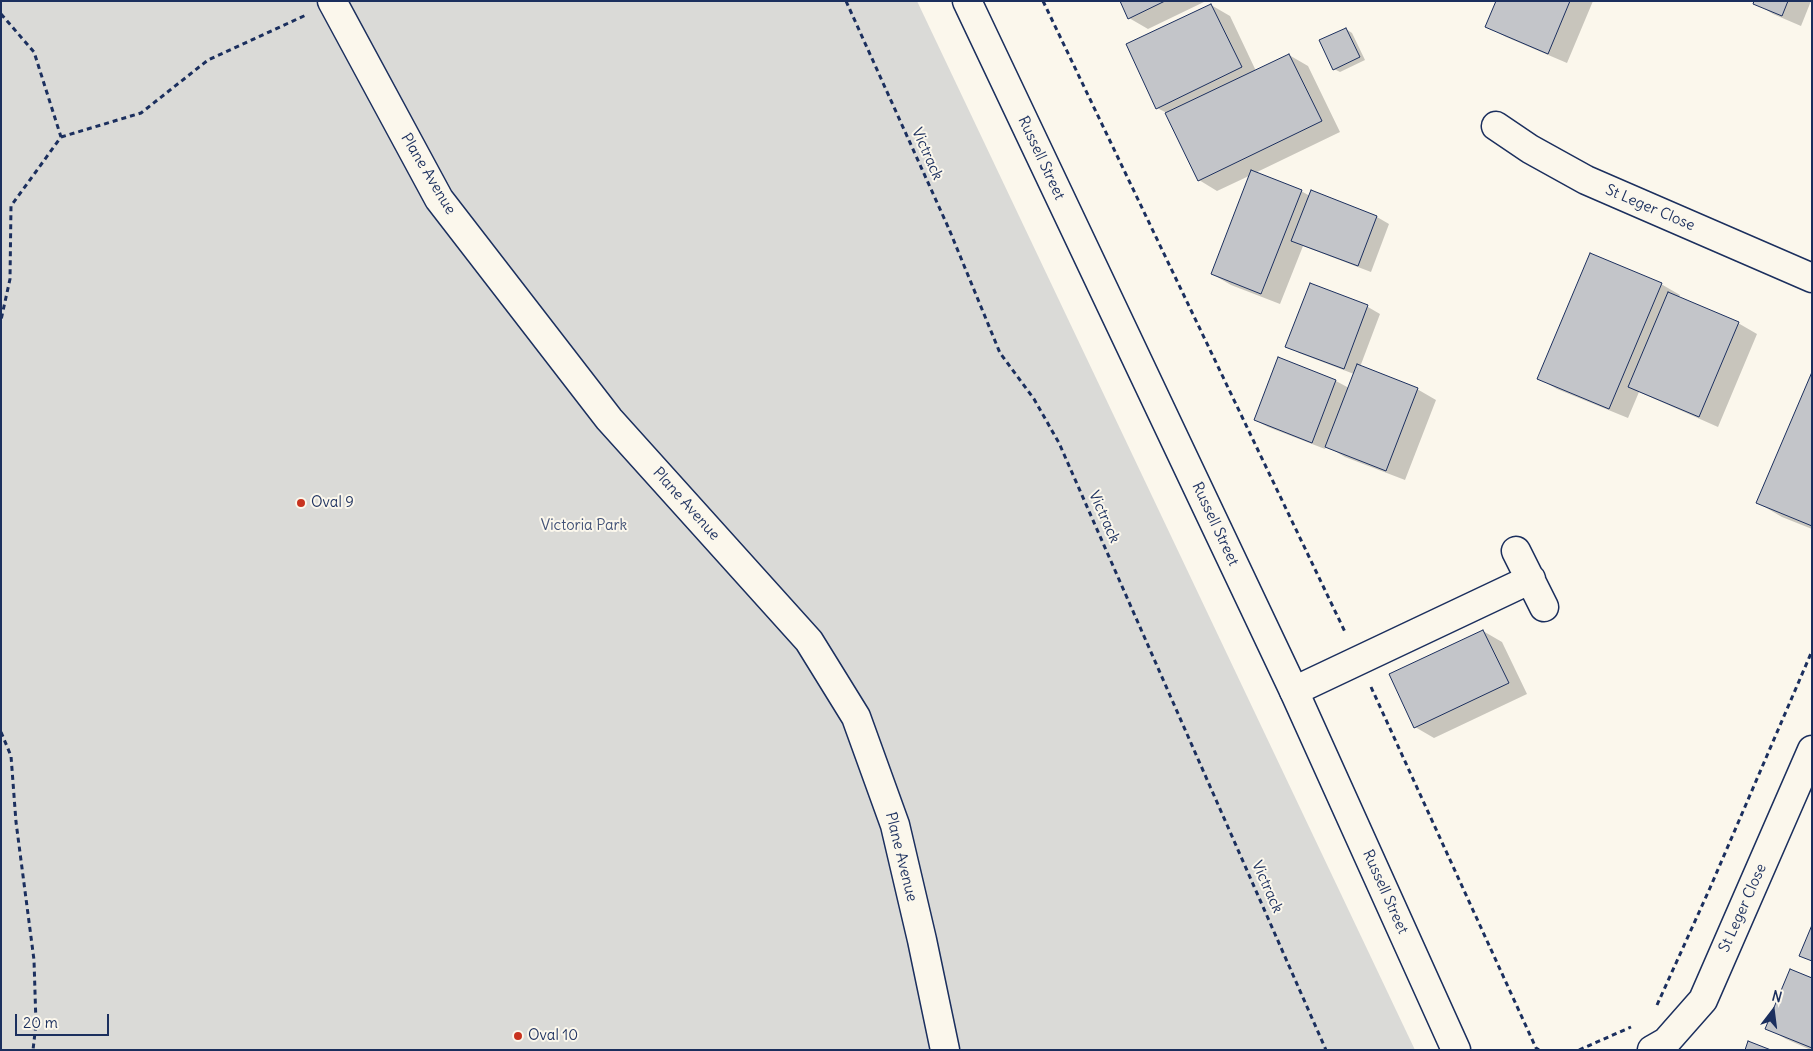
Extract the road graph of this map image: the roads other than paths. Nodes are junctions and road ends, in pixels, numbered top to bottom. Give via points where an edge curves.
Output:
1 (967, 1) edge
2 (332, 2) edge
3 (1496, 126) dead end
4 (1812, 278) edge
5 (1516, 551) dead end
6 (1531, 580) junction
7 (1544, 607) dead end
8 (1294, 691) junction
9 (1812, 750) edge
10 (945, 1050) edge
11 (1456, 1050) edge
12 (1652, 1050) edge

1 - 8 street, Russell Street
2 - 10 street, Plane Avenue via 439,199 609,419 809,641 856,718 895,825
3 - 4 street, St Leger Close via 1530,150 1586,180
5 - 6 street
6 - 7 street
6 - 8 street
8 - 11 street, Russell Street
9 - 12 street, St Leger Close via 1703,1000 1666,1042

